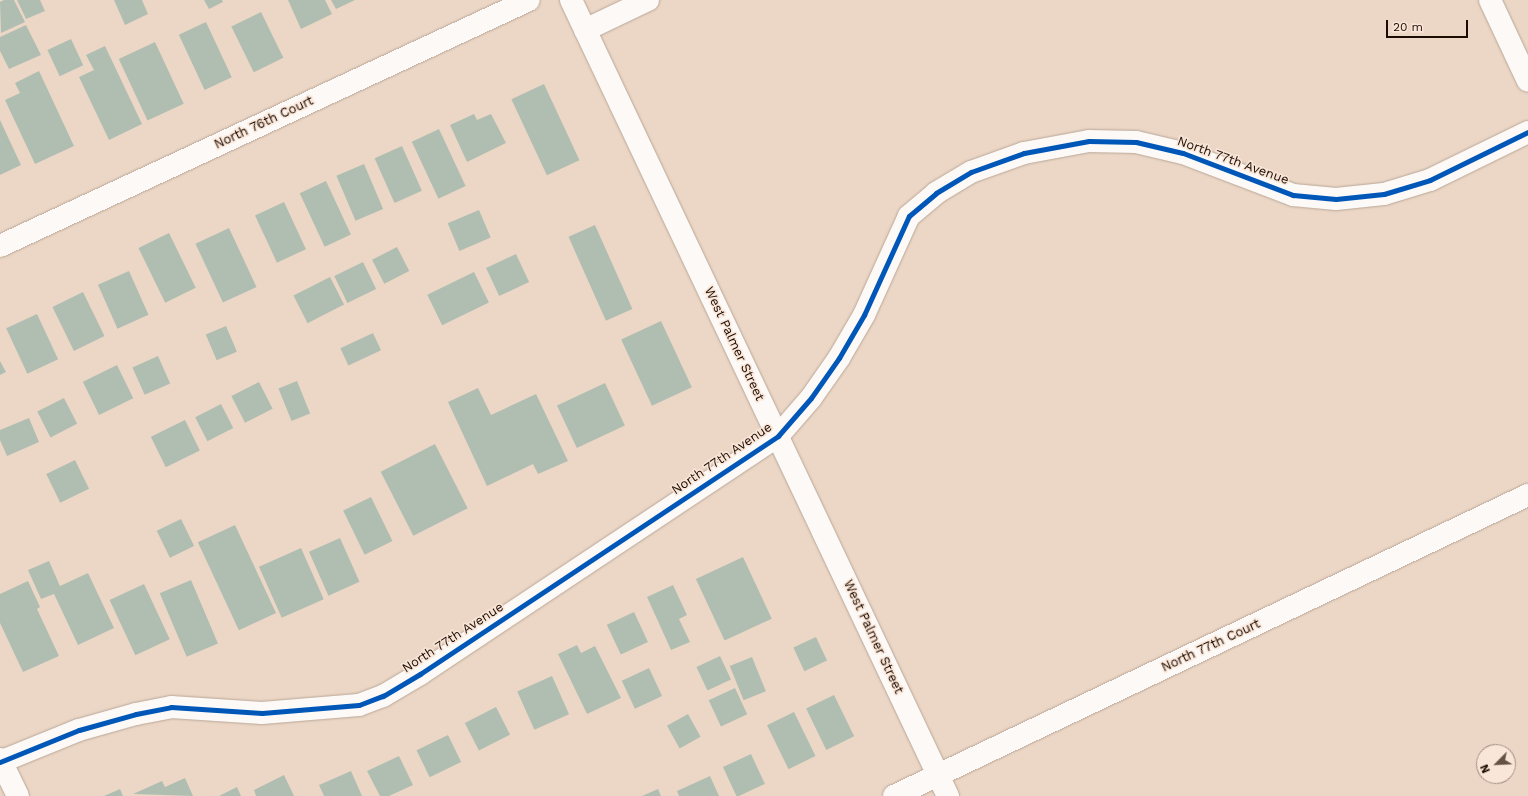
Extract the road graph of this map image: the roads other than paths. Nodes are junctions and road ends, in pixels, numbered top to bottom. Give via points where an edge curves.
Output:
1 (529, 0) edge
2 (571, 0) edge
3 (648, 0) edge
4 (1490, 0) edge
5 (585, 30) junction
6 (1519, 41) edge
7 (1528, 81) edge
8 (1528, 132) edge
9 (0, 246) edge
10 (778, 436) junction
11 (1528, 495) edge
12 (0, 761) edge
13 (938, 775) junction
14 (18, 796) edge
15 (894, 796) edge
16 (948, 796) edge

1 - 9 street, North 76th Court
2 - 5 street, West Palmer Street
3 - 5 street
4 - 6 street
5 - 10 street, West Palmer Street
6 - 7 street
8 - 10 street, North 77th Avenue via 1430,180 1384,194 1336,198 1294,195 1183,153 1136,142 1089,141 1024,153 971,172 936,193 909,216 864,315 842,352 811,398
10 - 12 street, North 77th Avenue via 383,696 359,706 262,713 171,707 79,730
10 - 13 street, West Palmer Street
11 - 13 street, North 77th Court
12 - 14 street
13 - 15 street, North 77th Court
13 - 16 street, West Palmer Street

